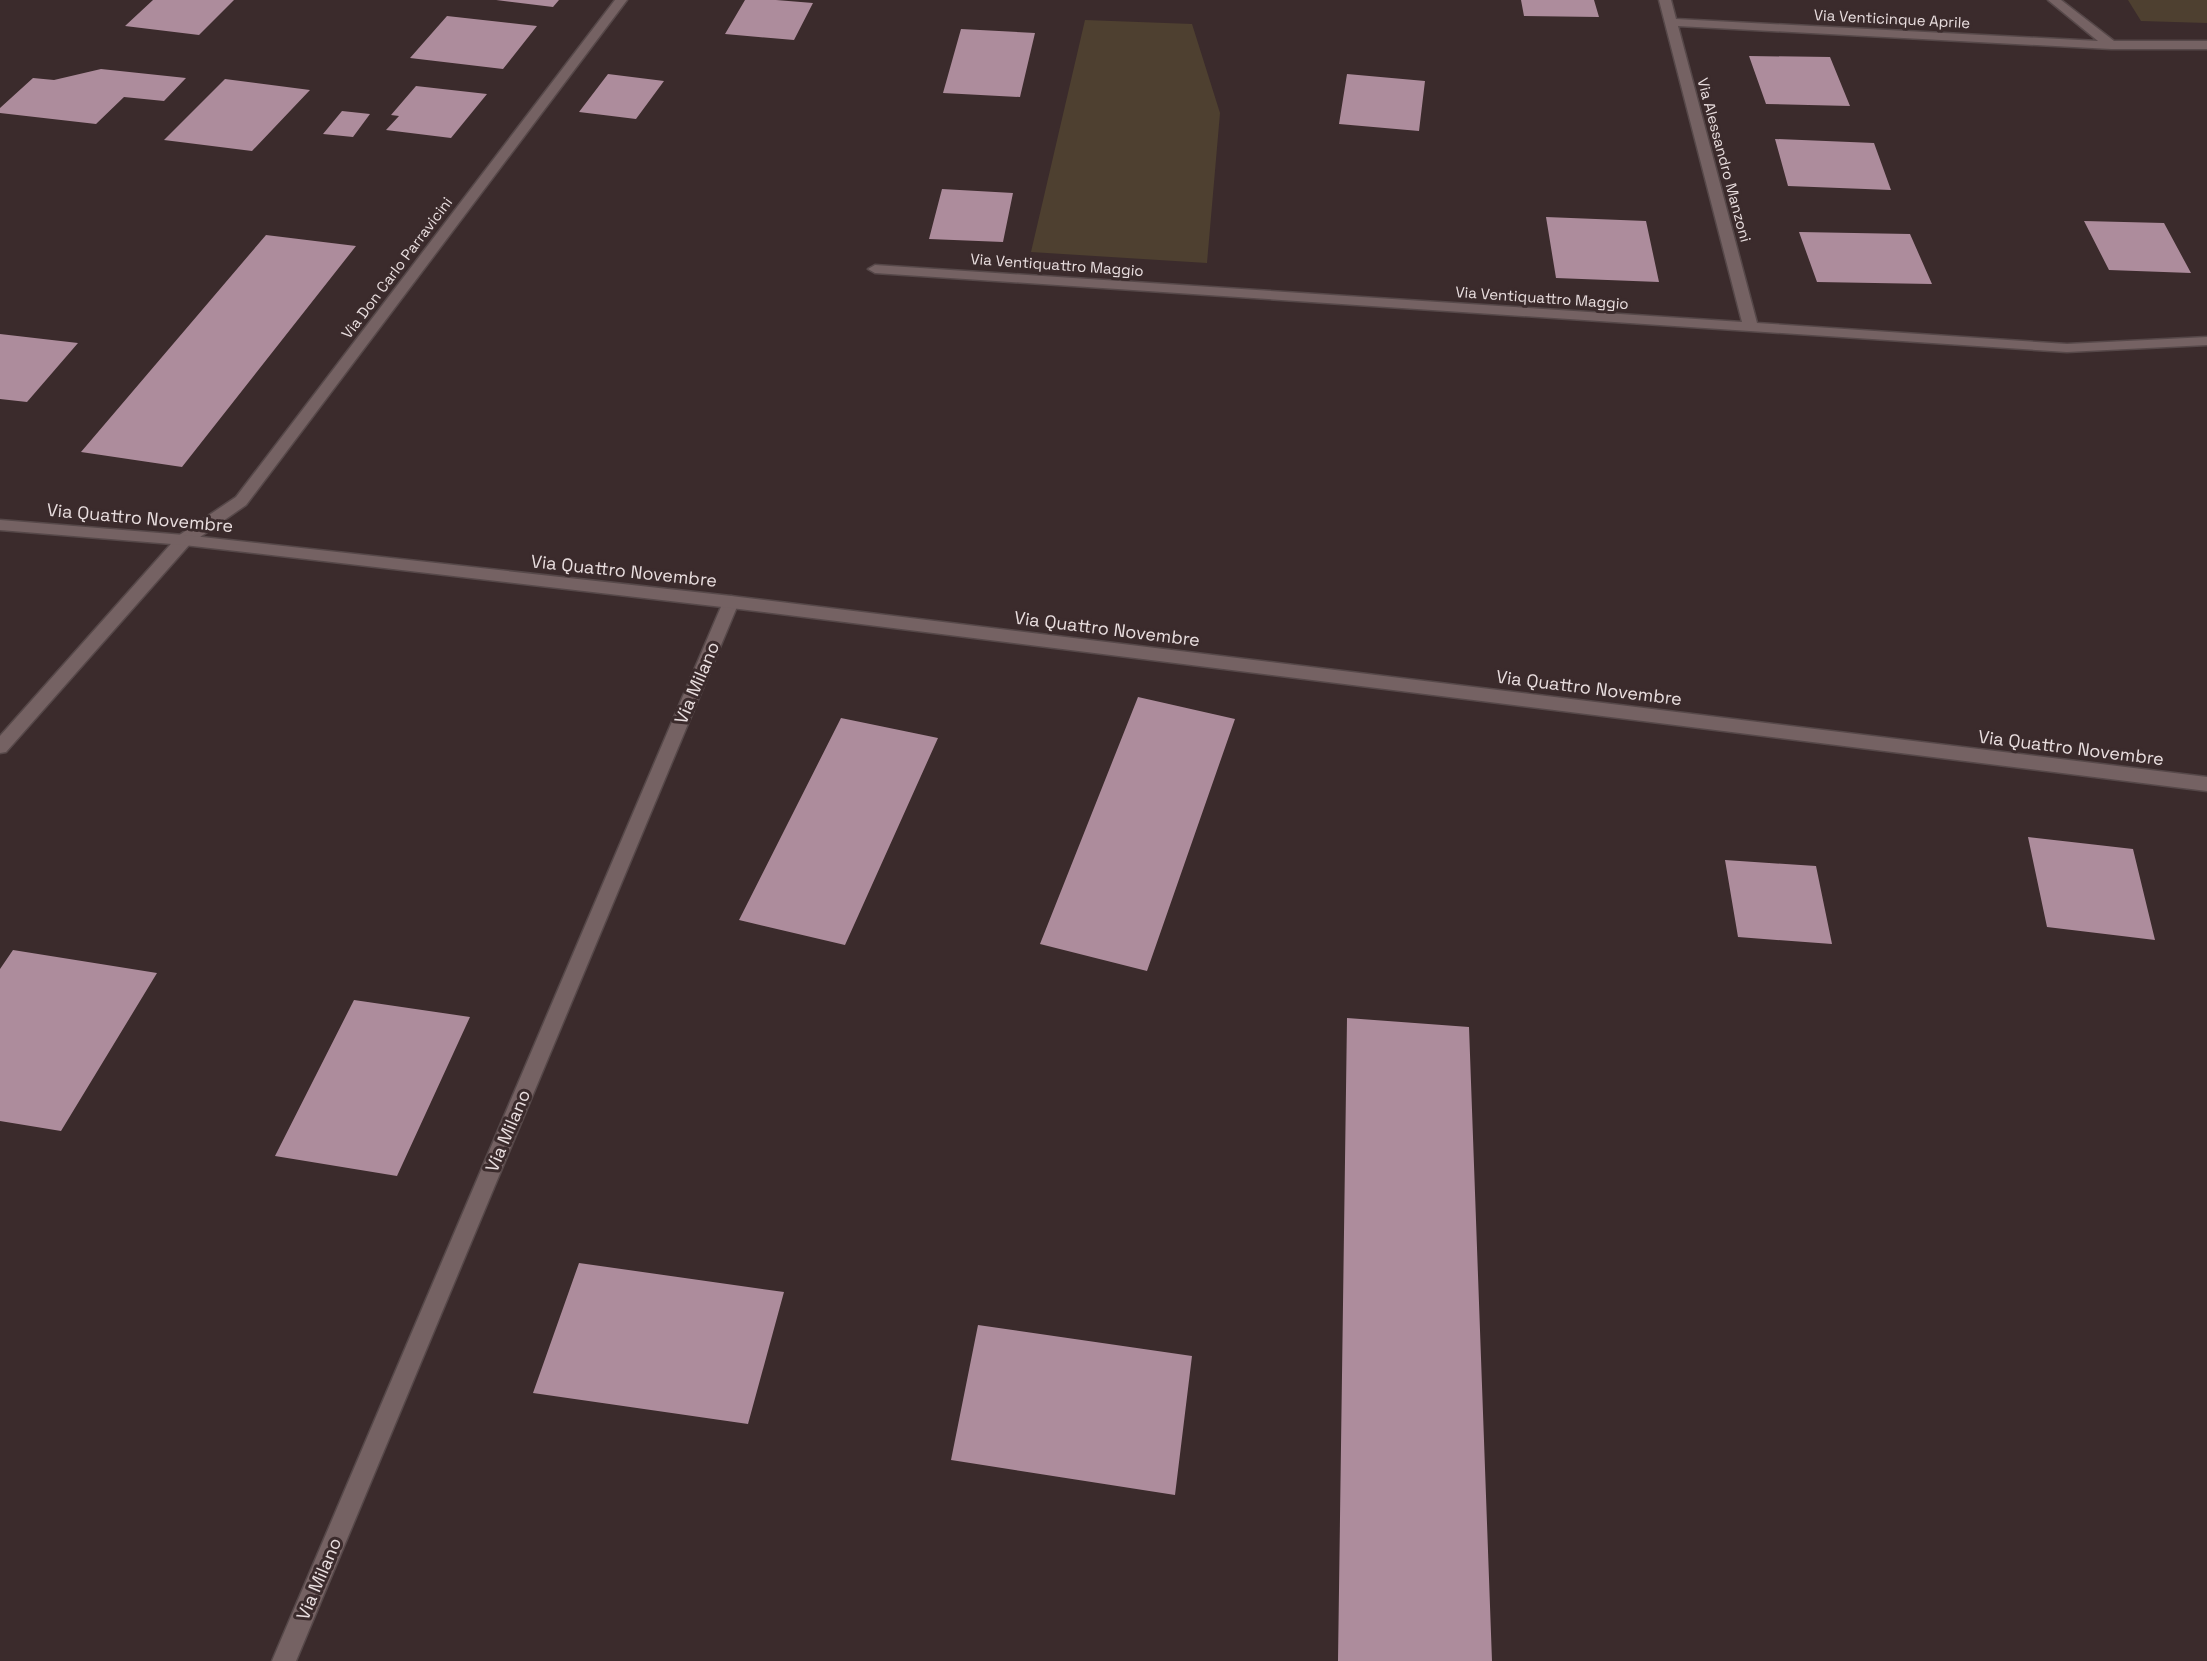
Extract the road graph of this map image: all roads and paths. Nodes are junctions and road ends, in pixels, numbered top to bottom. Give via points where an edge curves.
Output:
1 (621, 0) edge
2 (1665, 0) edge
3 (2054, 0) edge
4 (1671, 22) junction
5 (2111, 45) junction
6 (2207, 45) edge
7 (875, 269) dead end
8 (1751, 328) junction
9 (2207, 341) edge
10 (0, 525) edge
11 (184, 540) junction
12 (731, 602) junction
13 (0, 747) edge
14 (2207, 784) edge
15 (284, 1661) edge

1 - 11 street, Via Don Carlo Parravicini via 241,501
2 - 4 street, Via Alessandro Manzoni
3 - 5 street
4 - 5 street, Via Venticinque Aprile
4 - 8 street, Via Alessandro Manzoni
5 - 6 street, Via Venticinque Aprile
7 - 8 street, Via Ventiquattro Maggio
8 - 9 street, Via Ventiquattro Maggio via 2067,348
10 - 11 street, Via Quattro Novembre
11 - 12 street, Via Quattro Novembre
11 - 13 street, Via Don Carlo Parravicini
12 - 14 street, Via Quattro Novembre
12 - 15 street, Via Milano

